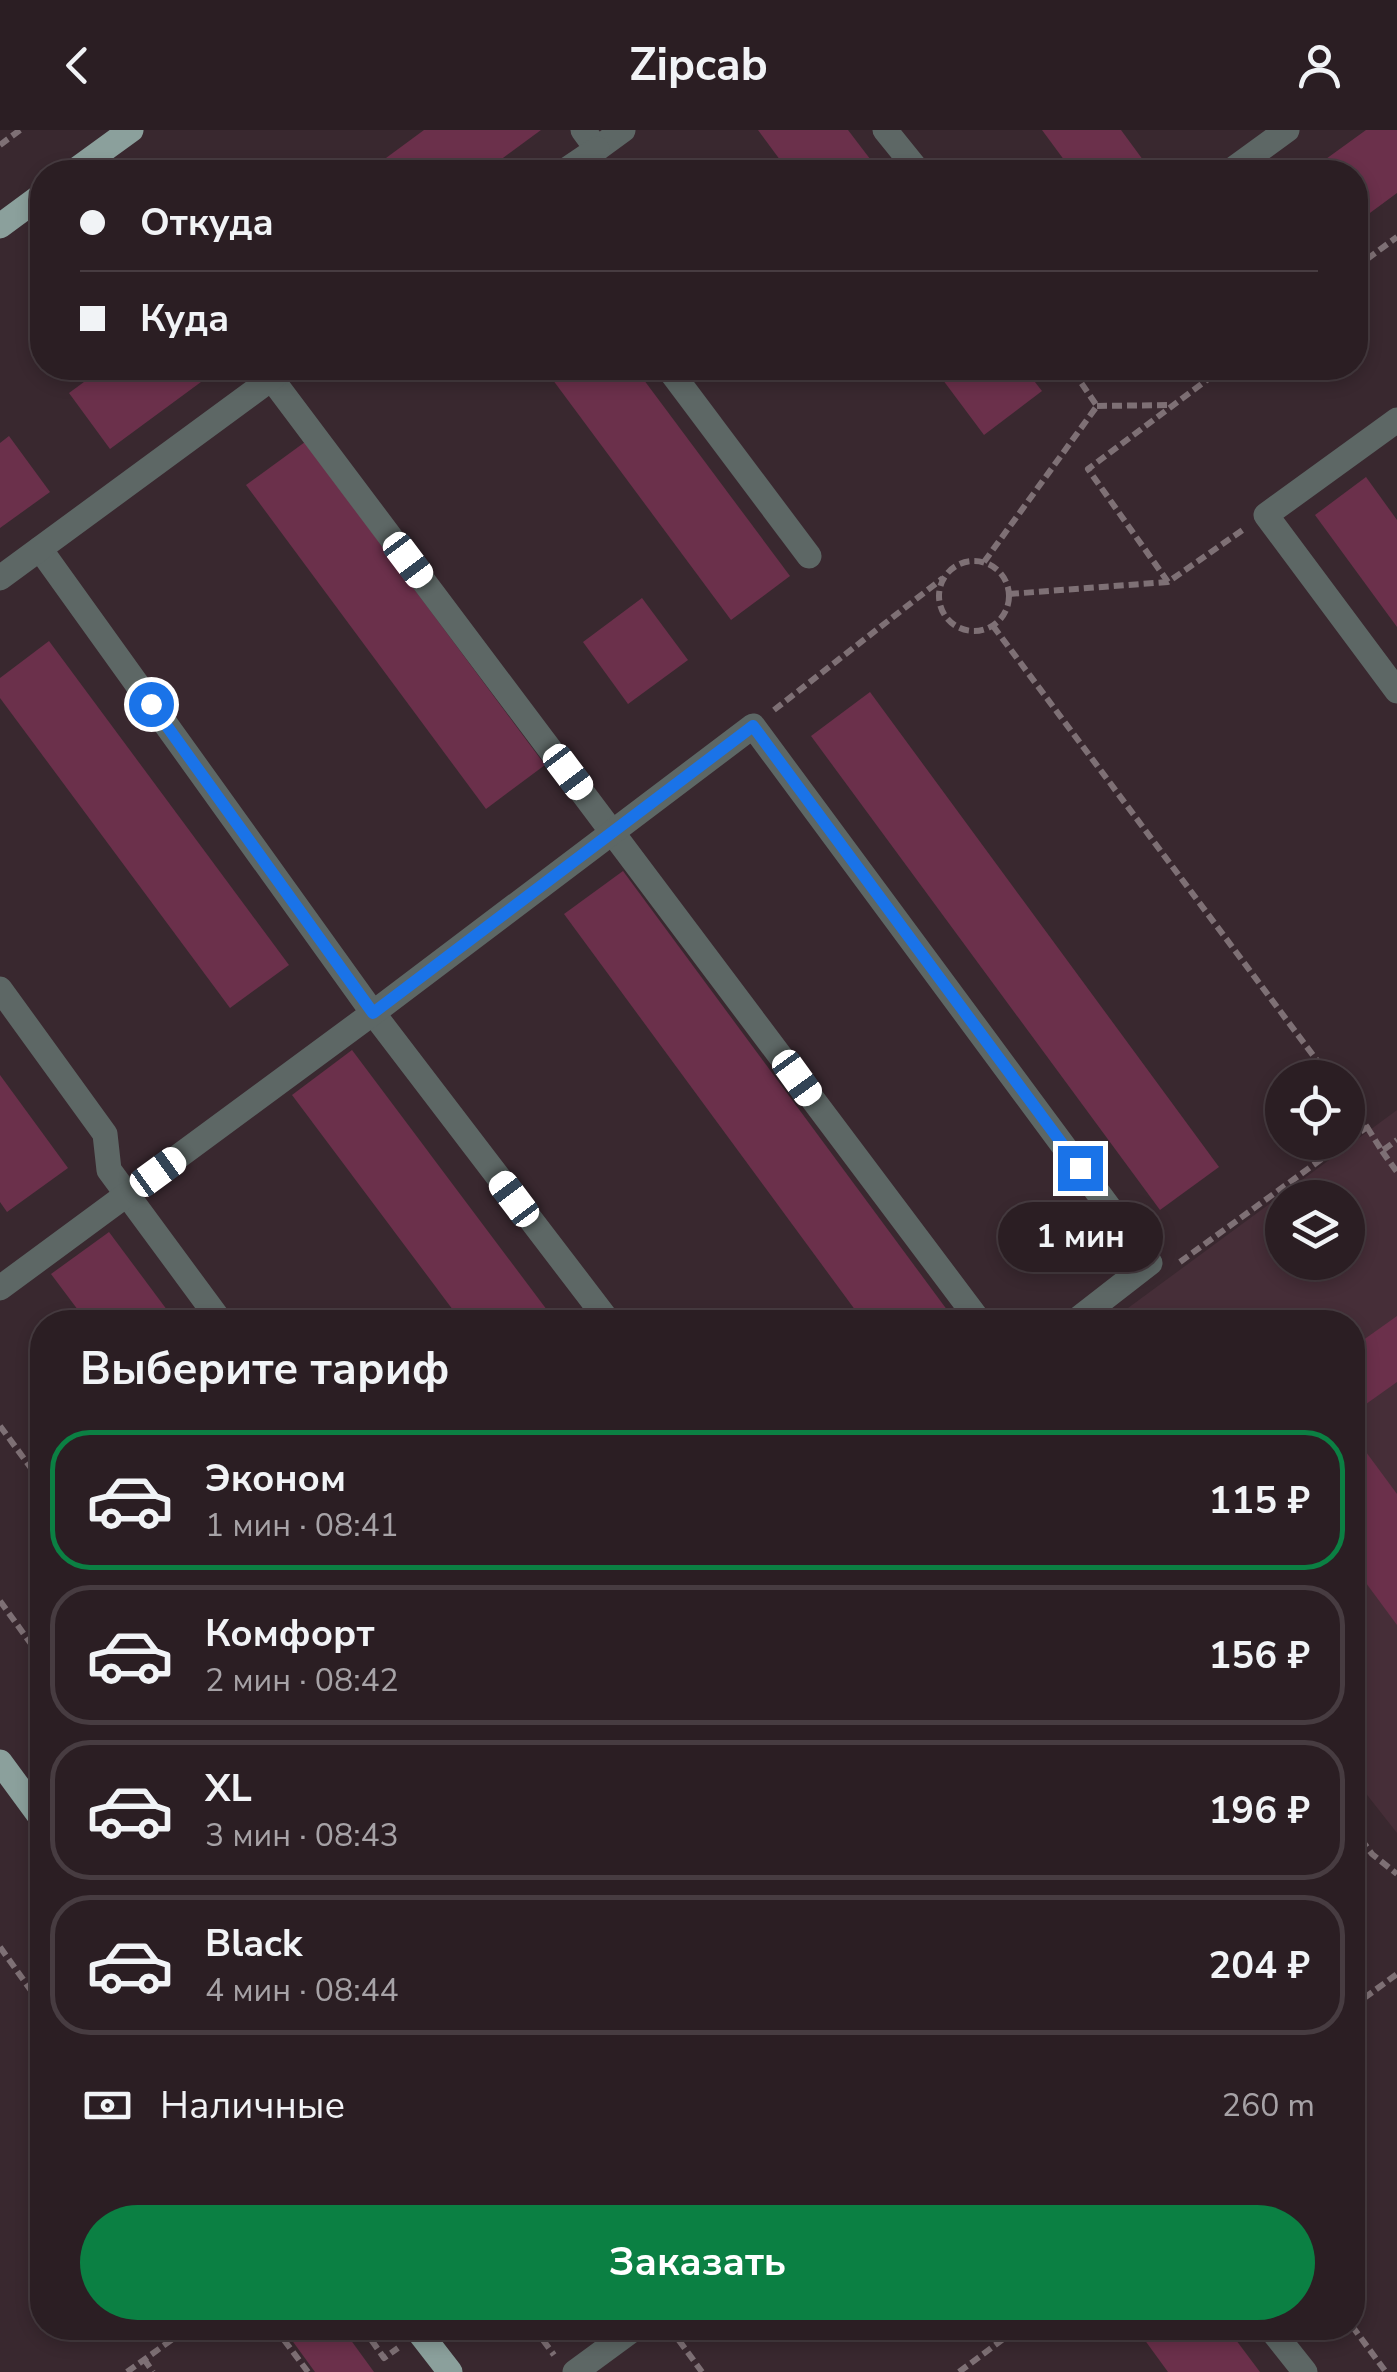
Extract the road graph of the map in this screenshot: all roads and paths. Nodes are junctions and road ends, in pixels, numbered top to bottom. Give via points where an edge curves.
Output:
1 (20, 130) edge
2 (131, 130) edge
3 (623, 130) edge
4 (885, 130) edge
5 (1287, 130) edge
6 (590, 139) edge
7 (0, 145) edge
8 (90, 160) edge
9 (573, 160) edge
10 (910, 160) edge
11 (1246, 160) edge
12 (30, 204) edge
13 (0, 226) edge
14 (1397, 237) edge
15 (1368, 258) edge
16 (268, 380) edge
17 (285, 380) edge
18 (677, 380) edge
19 (1080, 380) edge
20 (1207, 380) edge
21 (1173, 405) junction
22 (1098, 406) junction
23 (1397, 420) edge
24 (1266, 514) junction
25 (40, 549) junction
26 (809, 556) dead end
27 (984, 562) junction
28 (0, 578) edge
29 (943, 578) junction
30 (1168, 582) junction
31 (1009, 594) junction
32 (993, 626) junction
33 (1397, 691) edge
34 (753, 726) junction
35 (614, 832) junction
36 (0, 989) edge
37 (373, 1013) junction
38 (1317, 1060) edge
39 (1366, 1127) edge
40 (1397, 1140) edge
41 (1382, 1151) junction
42 (1321, 1160) edge
43 (1397, 1172) edge
44 (127, 1194) junction
45 (1150, 1263) junction
46 (0, 1288) edge
47 (212, 1310) edge
48 (600, 1310) edge
49 (971, 1310) edge
50 (1089, 1310) edge
51 (0, 1426) edge
52 (30, 1467) edge
53 (0, 1601) edge
54 (30, 1642) edge
55 (0, 1762) edge
56 (30, 1803) edge
57 (1365, 1845) edge
58 (1397, 1874) edge
59 (0, 1948) edge
60 (1397, 1974) edge
61 (30, 1989) edge
62 (1365, 1997) edge
63 (171, 2340) edge
64 (284, 2340) edge
65 (425, 2340) edge
66 (619, 2340) edge
67 (679, 2340) edge
68 (1002, 2340) edge
69 (1280, 2340) edge
70 (1362, 2340) edge
71 (144, 2359) junction
72 (127, 2372) edge
73 (153, 2372) edge
74 (308, 2372) edge
75 (450, 2372) edge
76 (574, 2372) edge
77 (702, 2372) edge
78 (958, 2372) edge
79 (1305, 2372) edge
80 (1386, 2372) edge

1 - 7 path
2 - 8 main road
3 - 6 lane
4 - 10 lane
5 - 11 lane
6 - 9 lane
12 - 13 main road
14 - 15 path
16 - 25 lane
17 - 35 lane
18 - 26 lane
19 - 22 path
20 - 21 path
21 - 22 path
21 - 30 path via 1088,468
22 - 27 path
23 - 24 lane
24 - 30 path
24 - 33 lane
25 - 28 lane
25 - 37 lane
27 - 29 path via 968,560
27 - 31 path via 1003,575
29 - 32 path via 940,609 949,622 962,630
29 - 34 path
30 - 31 path
31 - 32 path
32 - 38 path
34 - 35 lane
34 - 45 lane
35 - 37 lane
35 - 49 lane
36 - 44 lane via 106,1134 110,1170
37 - 44 lane
37 - 48 lane
39 - 41 path
40 - 41 path
41 - 43 path
42 - 45 path via 1170,1270
44 - 46 lane
44 - 47 lane
45 - 50 lane
51 - 52 path
53 - 54 path
55 - 56 main road
57 - 58 path
59 - 61 path
60 - 62 path
63 - 71 path
64 - 74 path
65 - 75 main road
66 - 76 lane
67 - 77 path
68 - 78 path
69 - 79 lane
70 - 80 path
71 - 72 path
71 - 73 path

